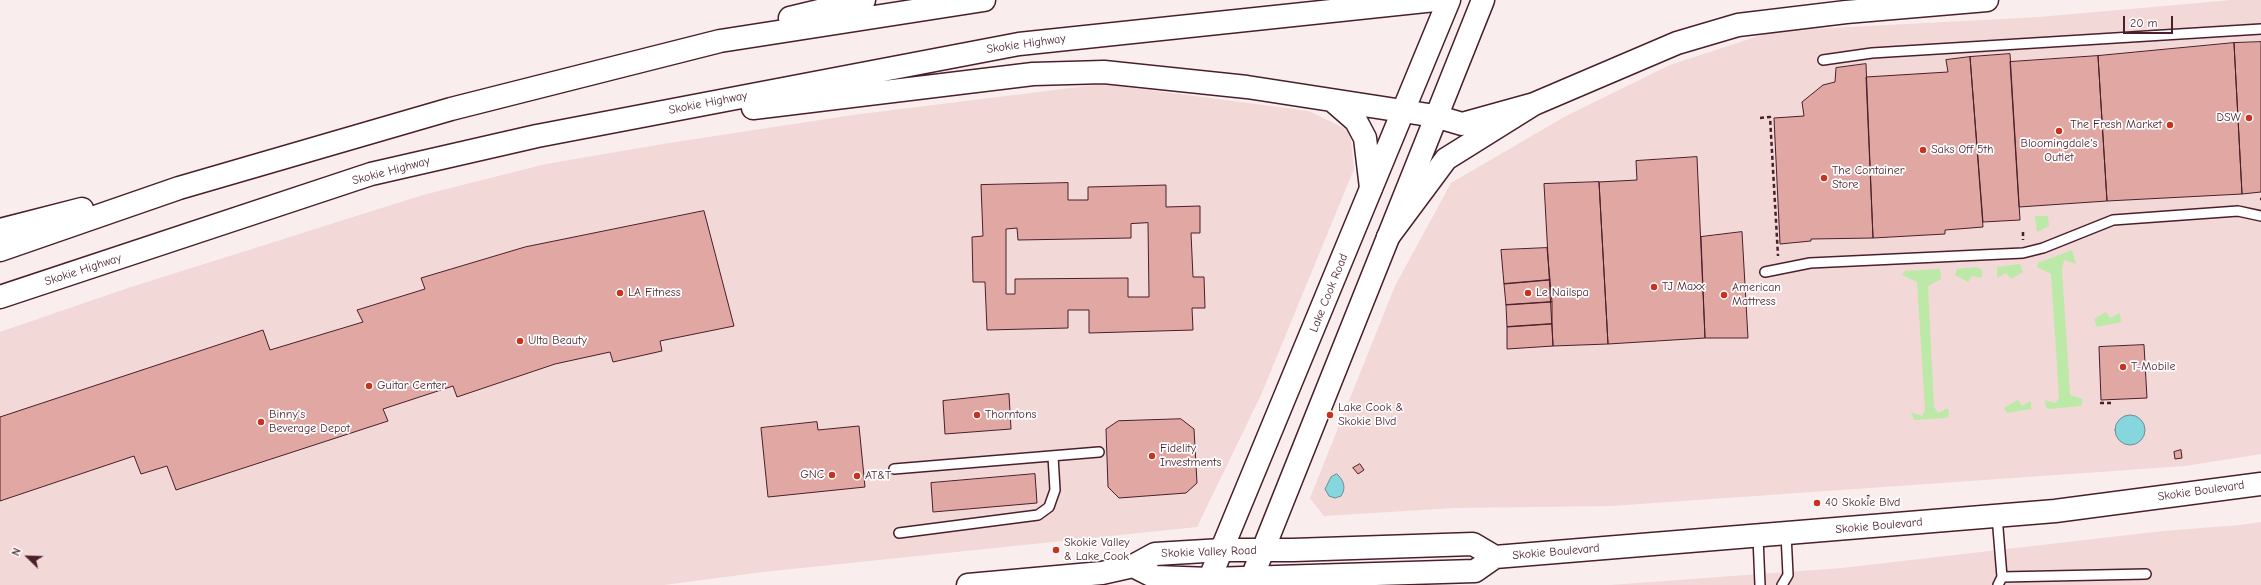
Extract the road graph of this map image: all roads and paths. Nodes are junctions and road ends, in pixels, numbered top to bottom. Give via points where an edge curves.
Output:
1 (864, 0) edge
2 (984, 0) edge
3 (1435, 0) edge
4 (1449, 0) edge
5 (1483, 0) edge
6 (1987, 0) edge
7 (2261, 28) edge
8 (720, 41) junction
9 (1823, 60) dead end
10 (1333, 101) junction
11 (1534, 104) junction
12 (1403, 112) junction
13 (1436, 116) junction
14 (1760, 118) dead end
15 (537, 136) junction
16 (179, 188) junction
17 (1371, 188) junction
18 (2261, 216) edge
19 (0, 230) edge
20 (1388, 237) junction
21 (0, 250) edge
22 (1778, 256) dead end
23 (1765, 272) dead end
24 (0, 297) edge
25 (2100, 403) dead end
26 (2112, 403) dead end
27 (1099, 452) dead end
28 (1053, 456) junction
29 (894, 469) dead end
30 (2261, 484) edge
31 (1868, 495) dead end
32 (1869, 503) dead end
33 (1997, 516) junction
34 (899, 532) dead end
35 (1786, 534) junction
36 (1758, 536) junction
37 (1222, 550) junction
38 (1263, 550) junction
39 (1495, 557) junction
40 (1133, 566) junction
41 (2146, 574) dead end
42 (1401, 580) edge
43 (1062, 581) edge
44 (1251, 581) edge
45 (2000, 581) edge
46 (1209, 582) edge
47 (968, 585) edge
48 (1760, 585) edge
49 (1782, 585) edge

1 - 8 main road via 805,13
2 - 8 main road
3 - 15 main road, Skokie Highway via 1019,44
4 - 12 main road, Lake Cook Road
5 - 13 main road
6 - 11 main road via 1846,12 1738,25 1677,43
7 - 9 lane via 1872,53
8 - 16 main road via 451,108
10 - 12 main road
10 - 15 main road via 1134,74 1033,74
10 - 17 main road via 1356,121 1364,138
11 - 13 main road via 1462,124
11 - 20 main road via 1446,159
12 - 13 main road
12 - 17 main road, Lake Cook Road
13 - 20 main road
14 - 22 path via 1770,117
15 - 24 main road, Skokie Highway via 371,174
16 - 19 main road
16 - 21 main road
17 - 37 main road, Lake Cook Road
18 - 23 lane via 2238,211 2113,220 2024,253 1810,263
20 - 38 main road
25 - 26 path
27 - 28 lane
28 - 29 lane
28 - 34 lane via 1055,490 1049,507 1038,515
30 - 33 main road, Skokie Boulevard via 2055,511
31 - 32 path
33 - 35 main road, Skokie Boulevard
33 - 45 lane
35 - 36 main road, Skokie Boulevard
35 - 49 lane via 1788,575
36 - 39 main road, Skokie Boulevard
36 - 48 lane
37 - 38 main road, Skokie Valley Road
37 - 40 main road, Skokie Valley Road via 1155,554
37 - 46 main road, Lake Cook Road
38 - 39 main road, Skokie Boulevard via 1473,544
38 - 44 main road
39 - 42 main road, Skokie Boulevard via 1475,571
40 - 43 main road, Skokie Valley Road
40 - 46 main road, Skokie Valley Road via 1154,577
41 - 45 lane
42 - 44 main road, Skokie Boulevard
43 - 47 main road, Skokie Valley Road
44 - 46 main road, Skokie Valley Road

